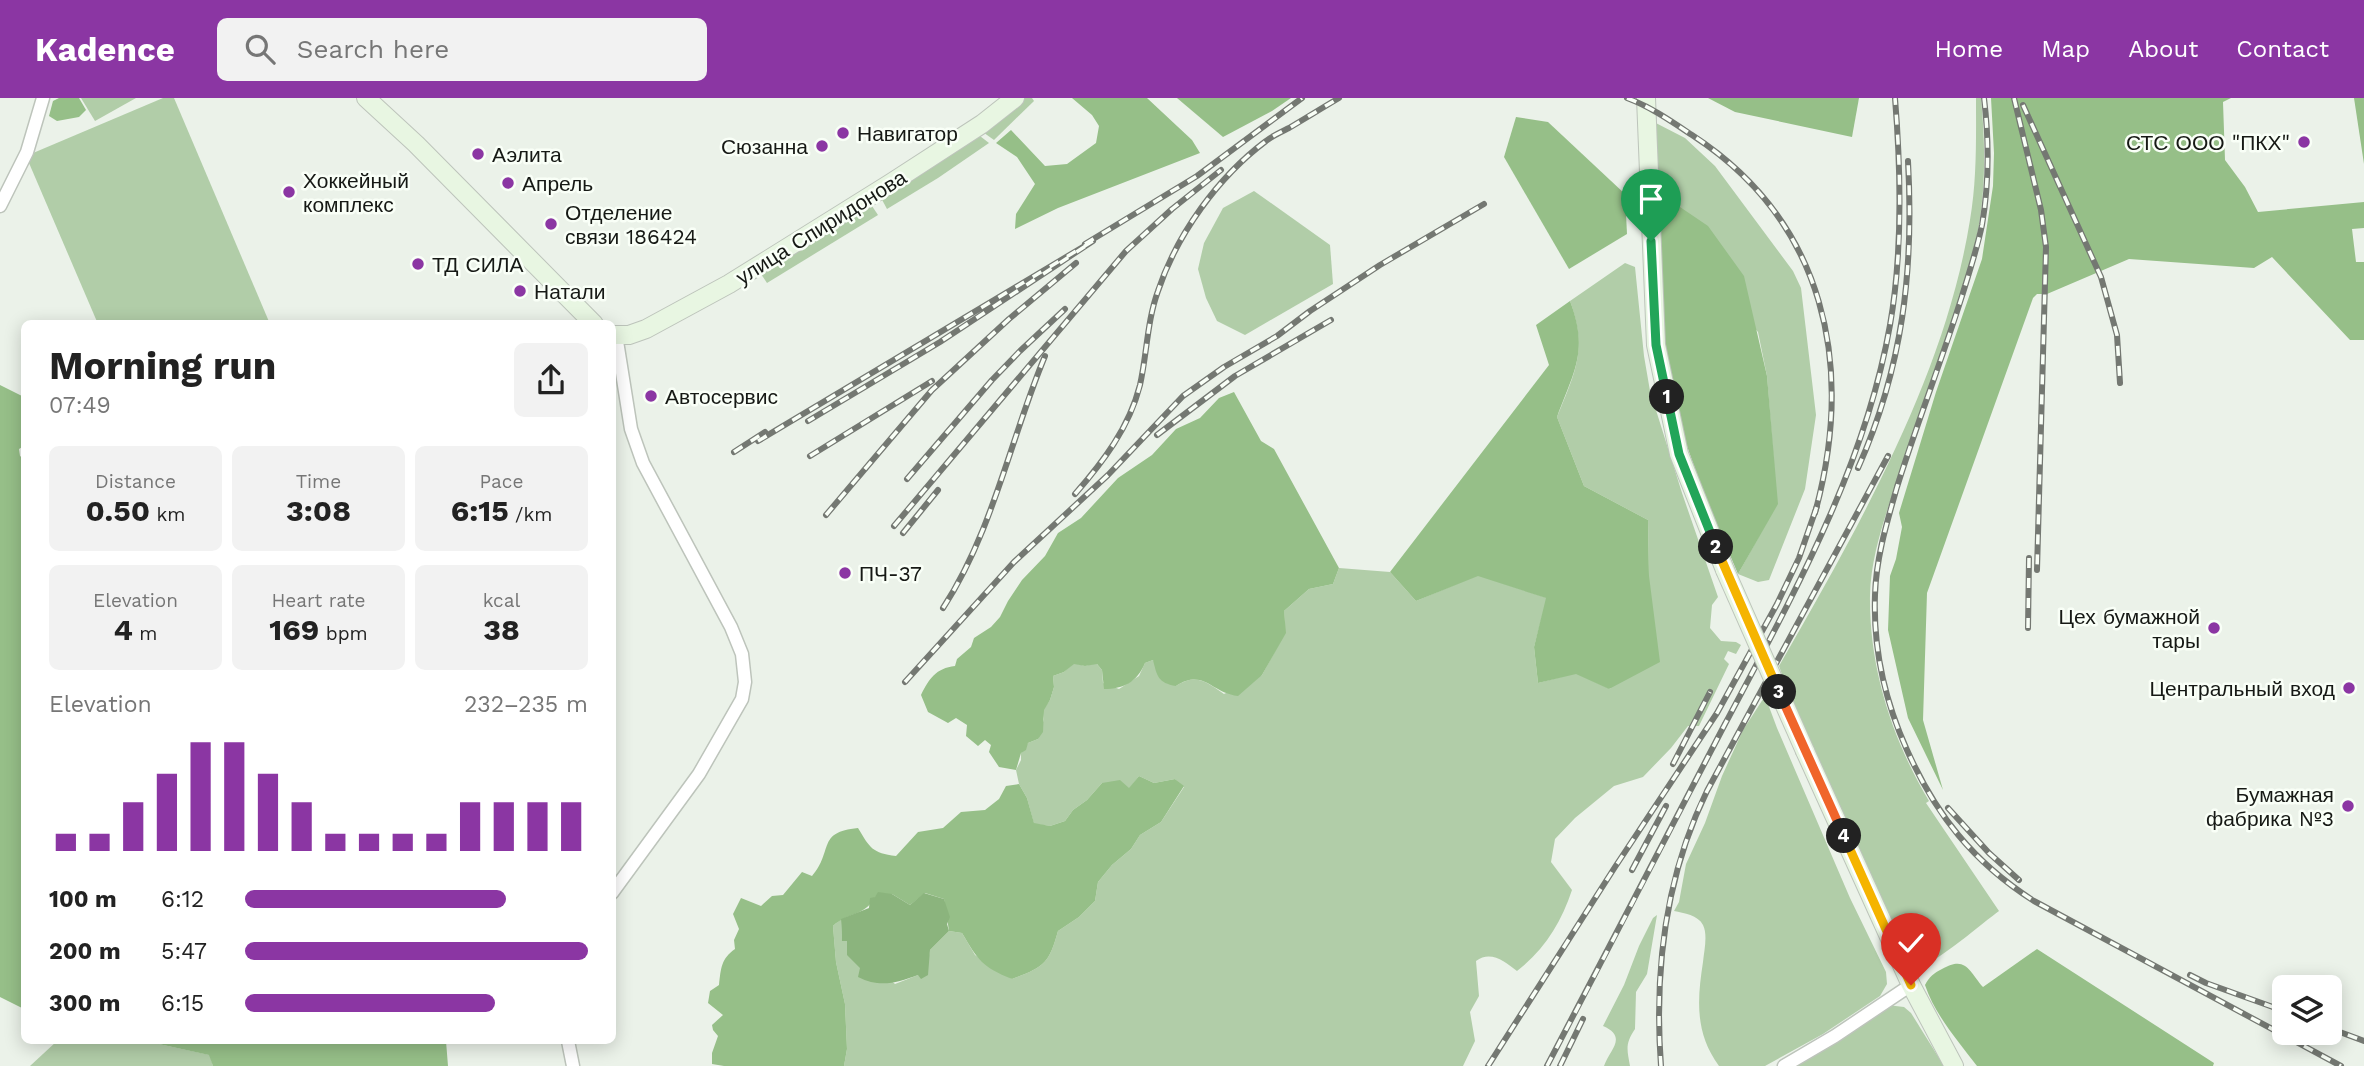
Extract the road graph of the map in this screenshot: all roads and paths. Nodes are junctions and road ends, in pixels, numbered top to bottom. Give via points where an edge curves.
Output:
1 (43, 98) edge
2 (366, 98) edge
3 (1016, 98) edge
4 (1646, 98) edge
5 (0, 206) edge
6 (589, 320) edge
7 (616, 335) edge
8 (616, 345) edge
9 (616, 887) edge
10 (1911, 985) junction
11 (569, 1044) edge
12 (573, 1066) edge
13 (1784, 1066) edge
14 (1954, 1066) edge

1 - 5 street via 27,152
2 - 6 street
3 - 7 street, улица Спиридонова via 729,284 646,330
4 - 10 street, bridge via 1656,345 1679,454 1725,570
8 - 9 street via 643,463 731,627 742,654 745,682 742,698 705,764
10 - 13 street
10 - 14 street
11 - 12 street

